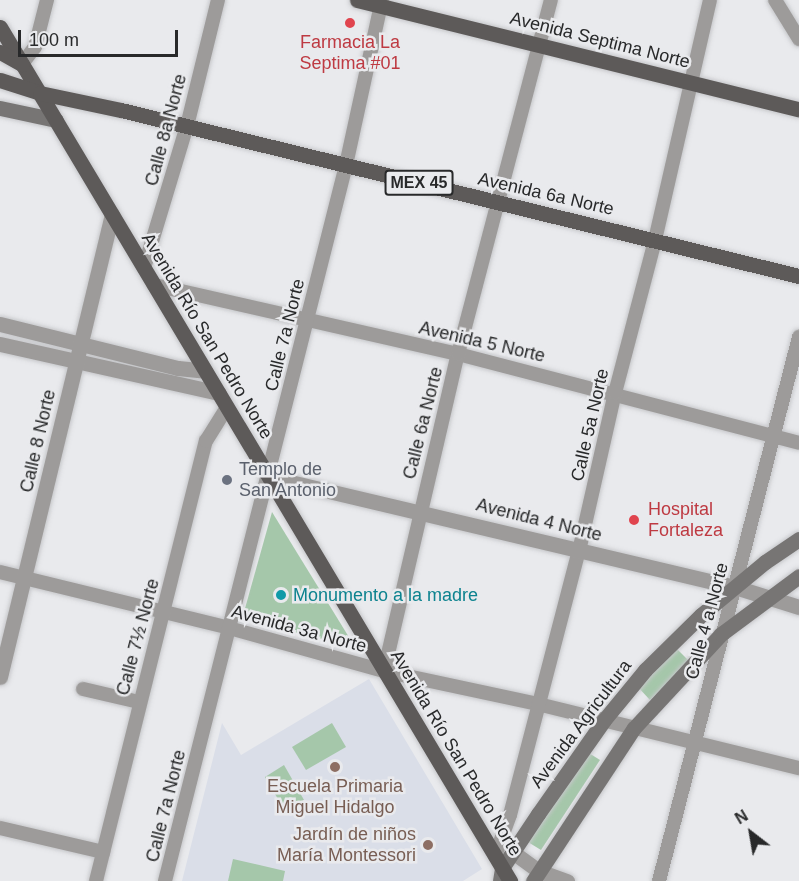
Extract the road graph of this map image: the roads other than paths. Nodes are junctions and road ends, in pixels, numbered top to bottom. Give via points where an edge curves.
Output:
1 (47, 0) edge
2 (218, 0) edge
3 (357, 0) edge
4 (551, 0) edge
5 (710, 0) edge
6 (775, 0) edge
7 (381, 3) edge
8 (0, 27) edge
9 (799, 39) edge
10 (539, 45) junction
11 (0, 52) edge
12 (22, 64) junction
13 (0, 80) edge
14 (691, 83) junction
15 (40, 93) junction
16 (0, 108) edge
17 (799, 109) edge
18 (56, 120) junction
19 (187, 126) junction
20 (346, 165) junction
21 (499, 203) junction
22 (112, 214) junction
23 (656, 240) junction
24 (144, 268) junction
25 (799, 276) edge
26 (154, 285) junction
27 (306, 321) junction
28 (0, 324) edge
29 (799, 337) edge
30 (0, 344) edge
31 (81, 344) junction
32 (458, 354) junction
33 (76, 363) junction
34 (205, 371) junction
35 (219, 393) junction
36 (615, 393) junction
37 (227, 407) junction
38 (773, 437) junction
39 (799, 443) edge
40 (269, 477) junction
41 (420, 511) junction
42 (799, 539) edge
43 (579, 550) junction
44 (0, 572) edge
45 (799, 576) edge
46 (26, 578) junction
47 (735, 587) junction
48 (767, 598) junction
49 (799, 607) edge
50 (165, 612) junction
51 (229, 628) junction
52 (721, 634) junction
53 (384, 670) junction
54 (0, 677) edge
55 (83, 689) dead end
56 (139, 702) junction
57 (538, 704) junction
58 (604, 720) junction
59 (634, 728) junction
60 (694, 742) junction
61 (799, 768) edge
62 (0, 828) edge
63 (103, 852) junction
64 (514, 853) junction
65 (502, 871) edge
66 (536, 876) edge
67 (96, 881) edge
68 (165, 881) edge
69 (567, 881) edge
70 (659, 881) edge

1 - 12 street via 35,47
2 - 19 street, Calle 8a Norte
3 - 7 main road, Avenida Septima Norte
4 - 10 street, Calle 6a Norte
5 - 14 street, Calle 5a Norte
6 - 9 street
7 - 10 main road, Avenida Septima Norte
7 - 20 street, Calle 7a Norte
8 - 12 main road, Avenida Río San Pedro Norte
10 - 14 main road, Avenida Septima Norte
10 - 21 street, Calle 6a Norte
11 - 12 main road
12 - 15 main road, Avenida Río San Pedro Norte
13 - 15 main road, MEX 45
14 - 17 main road, Avenida Septima Norte
14 - 23 street, Calle 5a Norte
15 - 18 main road, Avenida Río San Pedro Norte
15 - 19 main road, Avenida 6a Norte / MEX 45
16 - 18 main road
18 - 22 main road, Avenida Río San Pedro Norte
19 - 20 main road, Avenida 6a Norte / MEX 45
19 - 24 street, Calle 8a Norte
20 - 21 main road, Avenida 6a Norte / MEX 45
20 - 27 street, Calle 7a Norte
21 - 23 main road, Avenida 6a Norte / MEX 45
21 - 32 street, Calle 6a Norte
22 - 24 main road, Avenida Río San Pedro Norte
22 - 31 street, Calle 8 Norte
23 - 25 main road, Avenida 6a Norte / MEX 45
23 - 36 street, Calle 5a Norte
24 - 26 main road, Avenida Río San Pedro Norte
26 - 27 street, Avenida 5 Norte
26 - 34 main road, Avenida Río San Pedro Norte
27 - 32 street, Avenida 5 Norte
27 - 40 street, Calle 7a Norte
28 - 31 street
29 - 38 street, Calle 4 a Norte
30 - 33 street
31 - 33 street, Calle 8 Norte
31 - 34 street
32 - 36 street, Avenida 5 Norte
32 - 41 street, Calle 6a Norte
33 - 35 street
33 - 46 street, Calle 8 Norte
34 - 35 main road, Avenida Río San Pedro Norte
35 - 37 main road, Avenida Río San Pedro Norte
36 - 38 street, Avenida 5 Norte
36 - 43 street, Calle 5a Norte
37 - 40 main road, Avenida Río San Pedro Norte
37 - 50 street, Calle 7½ Norte via 206,441
38 - 39 street, Avenida 5 Norte
38 - 47 street, Calle 4 a Norte
40 - 41 street, Avenida 4 Norte
40 - 51 street, Calle 7a Norte
40 - 53 main road, Avenida Río San Pedro Norte
41 - 43 street, Avenida 4 Norte
41 - 53 street, Calle 6a Norte
42 - 47 main road, Avenida Agricultura
43 - 47 street, Avenida 4 Norte
43 - 57 street, Calle 5a Norte
44 - 46 street, Avenida 3a Norte
45 - 48 main road
46 - 50 street, Avenida 3a Norte
46 - 54 street, Calle 8 Norte
47 - 48 street, Avenida 4 Norte
47 - 52 street, Calle 4 a Norte
47 - 58 main road, Avenida Agricultura via 645,670
48 - 49 street, Avenida 4 Norte
48 - 52 main road
50 - 51 street, Avenida 3a Norte
50 - 56 street, Calle 7½ Norte
51 - 53 street, Avenida 3a Norte
51 - 68 street, Calle 7a Norte
52 - 59 main road
52 - 60 street, Calle 4 a Norte
53 - 57 street, Avenida 3a Norte
53 - 65 main road, Avenida Río San Pedro Norte
55 - 56 street
56 - 63 street, Calle 7½ Norte
57 - 58 street, Avenida 3a Norte
57 - 65 street, Calle 5a Norte via 510,816
58 - 59 street, Avenida 3a Norte
58 - 64 main road, Avenida Agricultura
59 - 60 street, Avenida 3a Norte
59 - 66 main road
60 - 61 street, Avenida 3a Norte
60 - 70 street, Calle 4 a Norte
62 - 63 street
63 - 67 street, Calle 7½ Norte
64 - 65 main road, Avenida Agricultura
64 - 66 street
66 - 69 street

